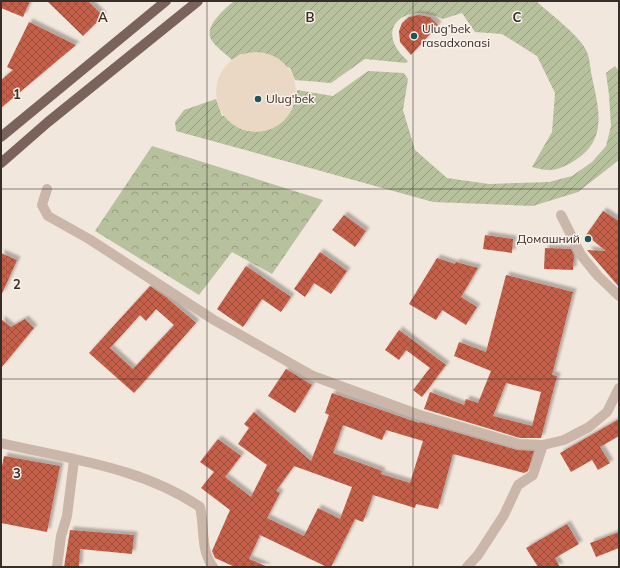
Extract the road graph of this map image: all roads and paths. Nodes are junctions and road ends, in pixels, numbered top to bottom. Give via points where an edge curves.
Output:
1 (166, 1) edge
2 (198, 1) edge
3 (1, 137) edge
4 (1, 163) edge
5 (47, 189) dead end
6 (560, 214) dead end
7 (619, 296) edge
8 (619, 388) edge
9 (1, 443) edge
10 (543, 445) junction
11 (74, 460) junction
12 (56, 567) edge
13 (213, 567) edge
14 (467, 567) edge

1 - 3 main road
2 - 4 main road
5 - 10 street via 42,206 48,216 214,320 312,376 417,414 519,444
6 - 7 street via 581,254 598,276
8 - 10 street via 607,412 589,427 564,440
9 - 11 street
10 - 14 street via 533,474 518,485 504,515 478,555
11 - 12 street via 67,516
11 - 13 street via 98,463 150,481 181,494 200,507 204,552

